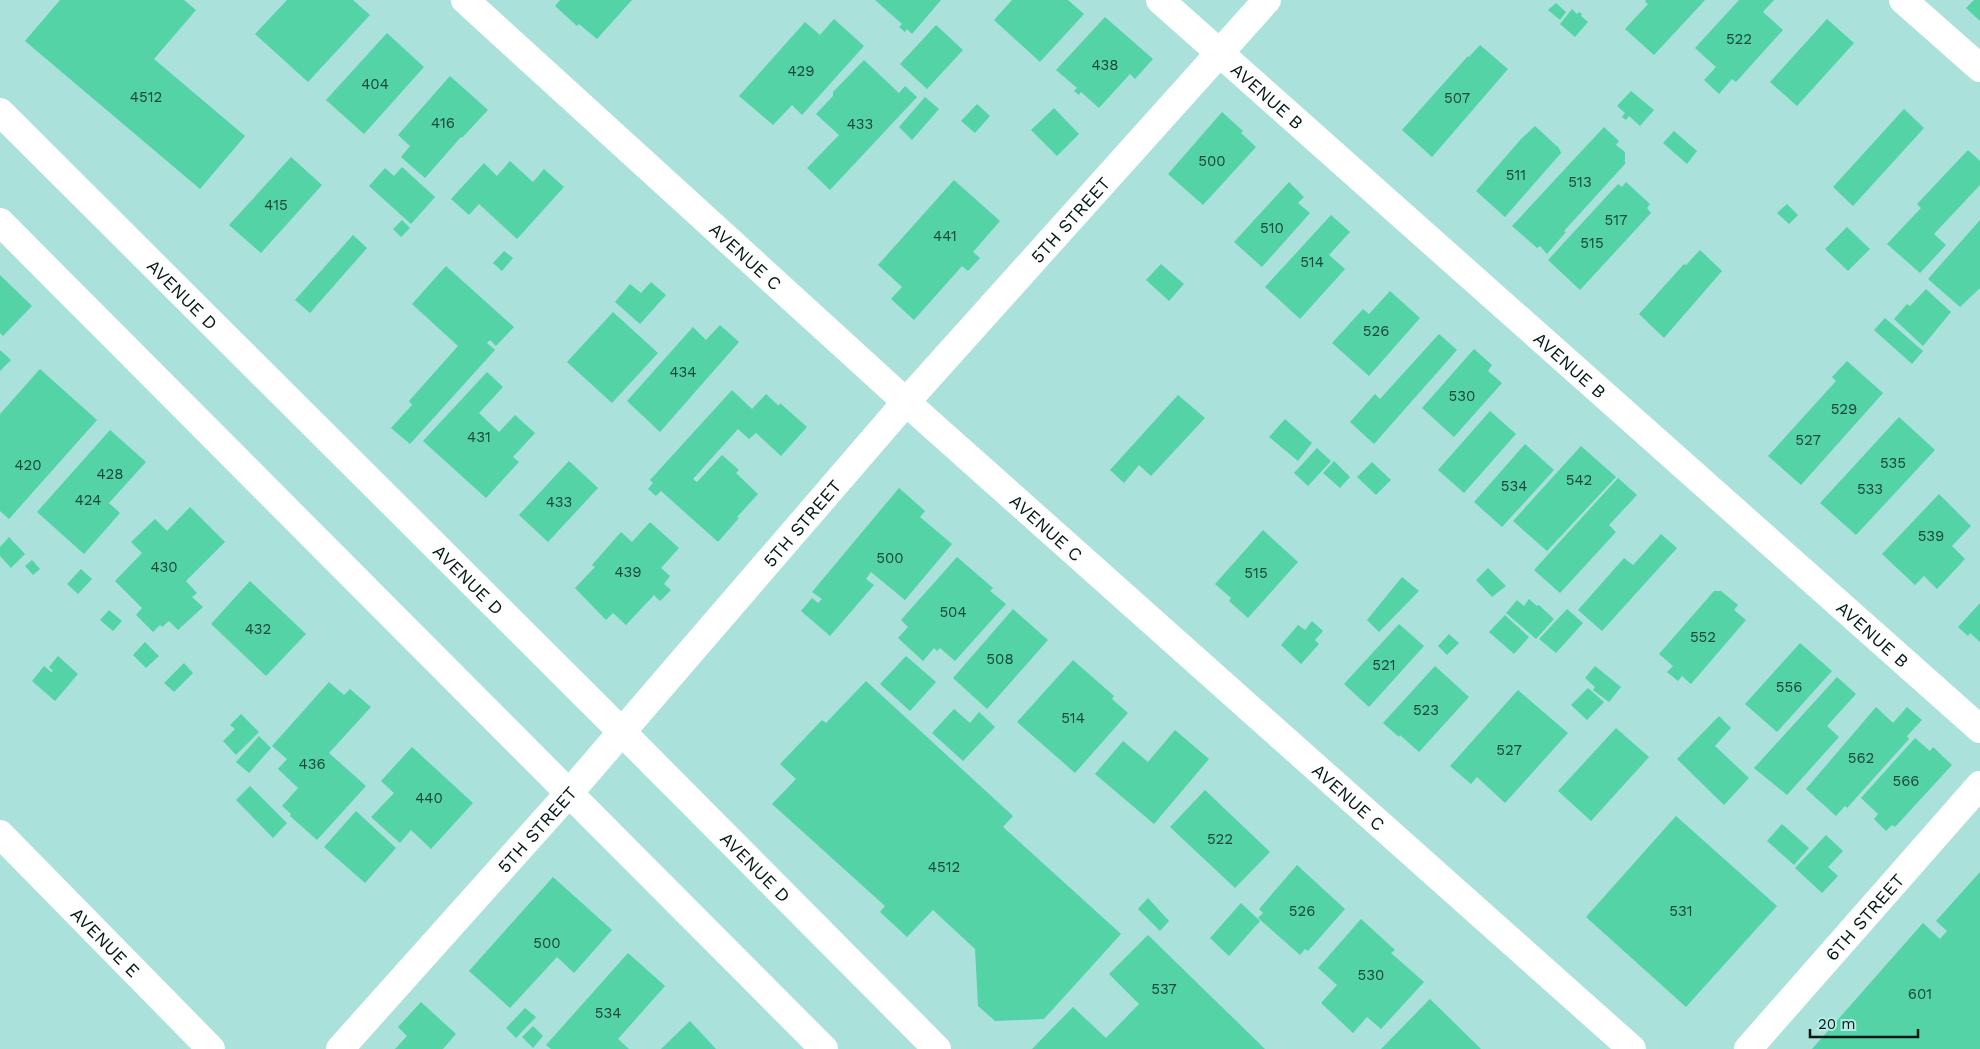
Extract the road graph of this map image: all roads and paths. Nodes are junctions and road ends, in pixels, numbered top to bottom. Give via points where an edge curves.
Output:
1 (466, 0) edge
2 (1160, 0) edge
3 (1267, 0) edge
4 (1903, 0) edge
5 (1220, 52) junction
6 (1980, 68) edge
7 (0, 112) edge
8 (0, 222) edge
9 (906, 402) junction
10 (1980, 729) edge
11 (622, 732) junction
12 (1980, 785) edge
13 (570, 792) junction
14 (0, 834) edge
15 (211, 1049) edge
16 (340, 1049) edge
17 (824, 1049) edge
18 (937, 1049) edge
19 (1632, 1049) edge
20 (1748, 1049) edge

1 - 9 street, AVENUE C
2 - 5 street, AVENUE B
3 - 5 street, 5TH STREET
4 - 6 street
5 - 9 street, 5TH STREET
5 - 10 street, AVENUE B
7 - 11 street, AVENUE D
8 - 13 street
9 - 11 street, 5TH STREET
9 - 19 street, AVENUE C
11 - 13 street, 5TH STREET
11 - 18 street, AVENUE D
12 - 20 street, 6TH STREET
13 - 16 street, 5TH STREET
13 - 17 street
14 - 15 street, AVENUE E

